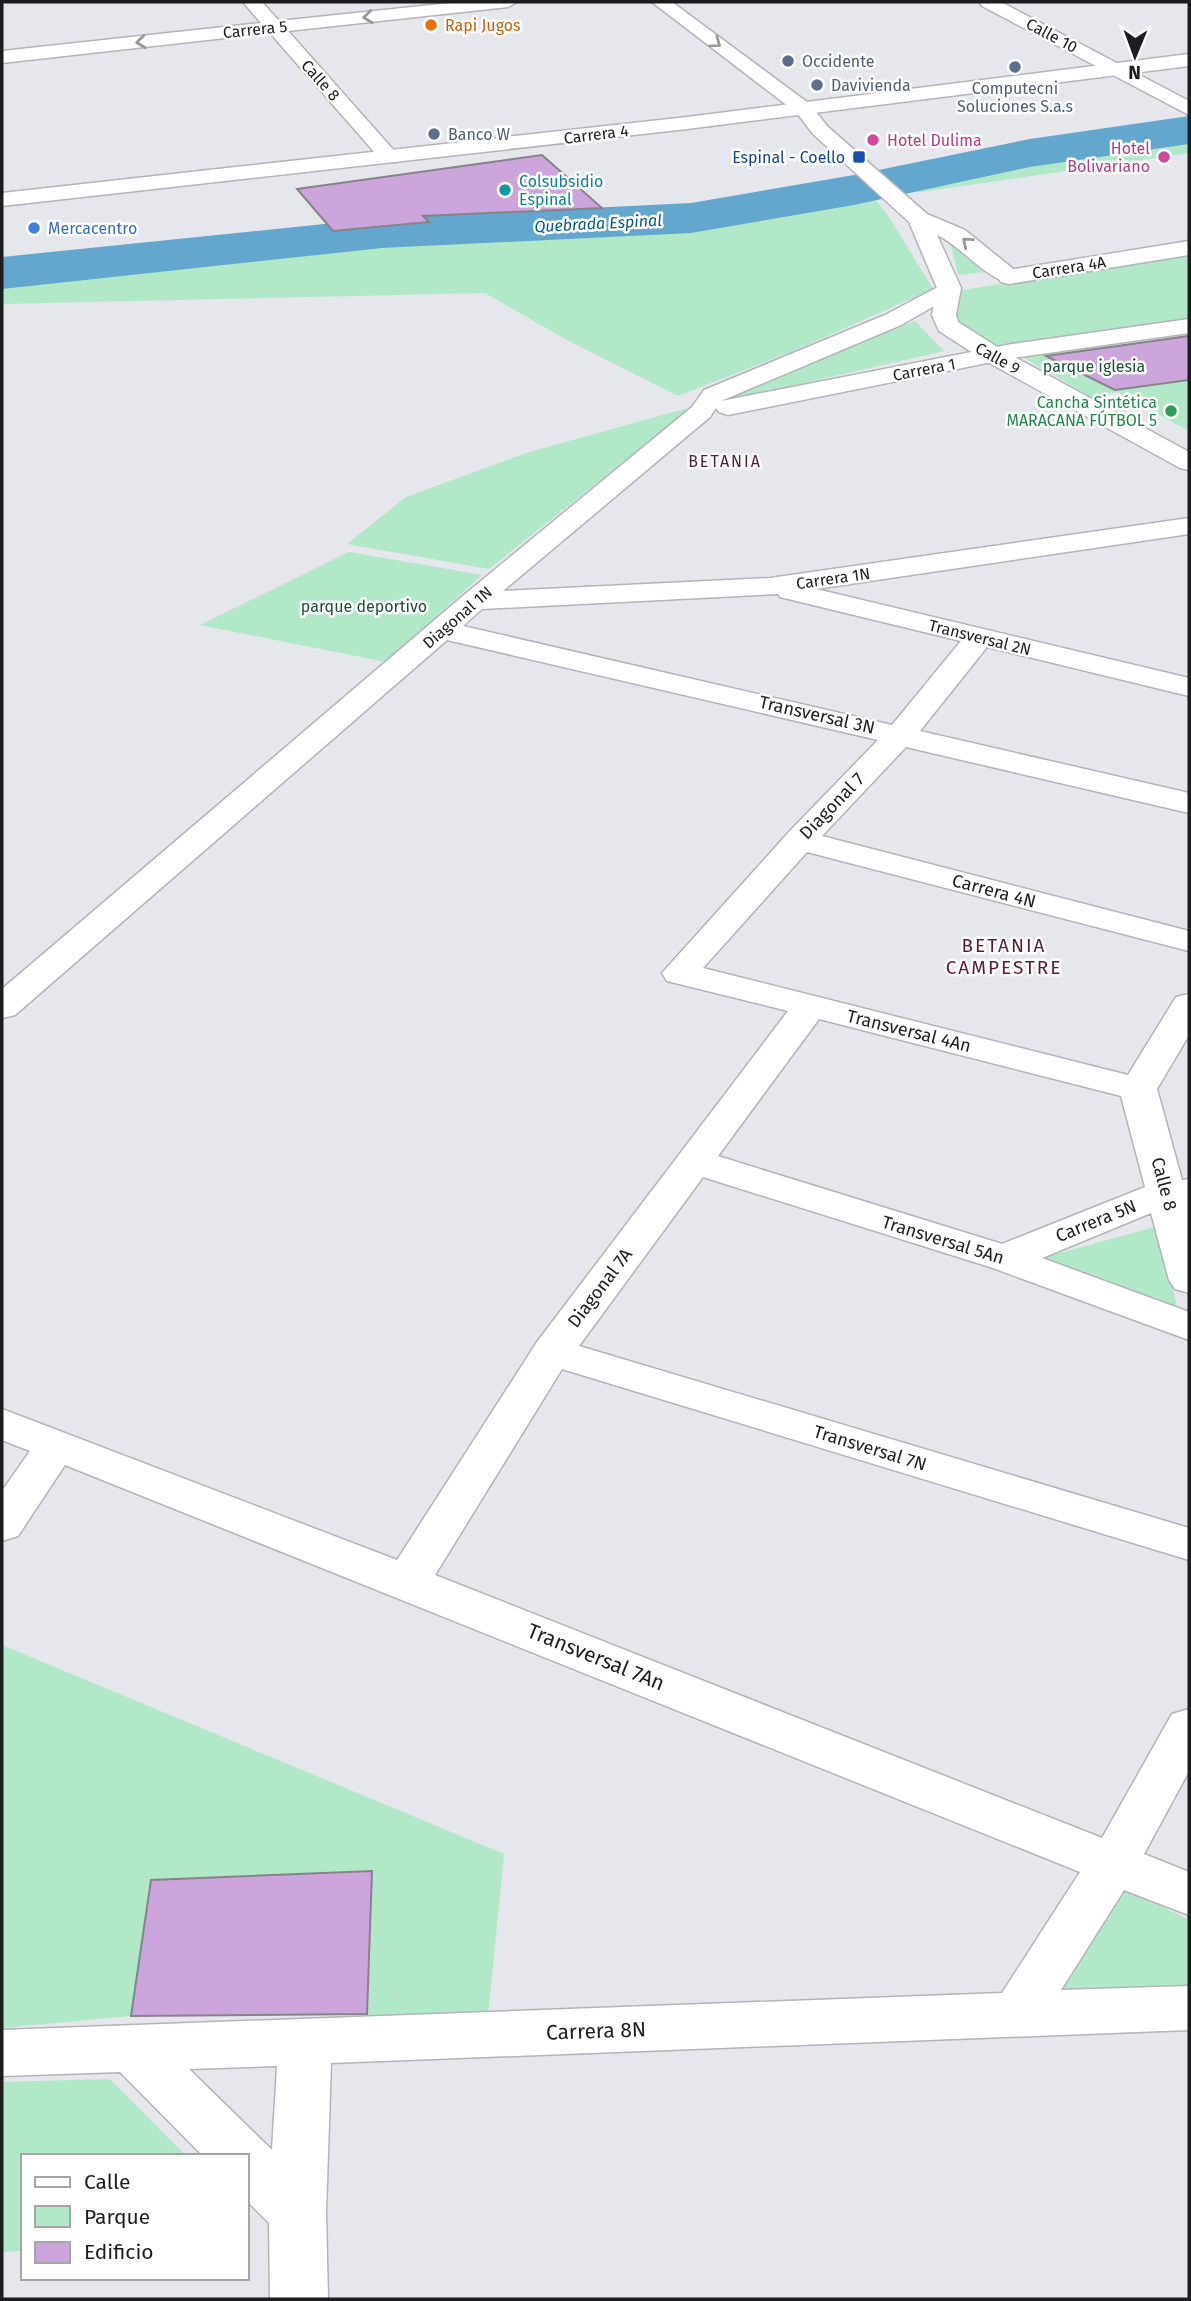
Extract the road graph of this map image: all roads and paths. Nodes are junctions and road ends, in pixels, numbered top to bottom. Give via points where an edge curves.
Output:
1 (252, 2) edge
2 (509, 2) edge
3 (661, 2) edge
4 (988, 2) edge
5 (274, 27) junction
6 (2, 57) edge
7 (1189, 60) edge
8 (1116, 69) junction
9 (804, 109) junction
10 (1189, 109) edge
11 (390, 158) junction
12 (2, 200) edge
13 (919, 219) junction
14 (1189, 248) edge
15 (1009, 277) junction
16 (969, 284) junction
17 (1189, 326) edge
18 (993, 355) junction
19 (701, 412) junction
20 (1189, 462) edge
21 (1189, 526) edge
22 (771, 587) junction
23 (474, 601) junction
24 (443, 629) junction
25 (980, 637) junction
26 (1189, 687) edge
27 (901, 734) junction
28 (1189, 803) edge
29 (800, 840) junction
30 (1189, 941) edge
31 (680, 973) joint
32 (810, 1006) junction
33 (2, 1007) edge
34 (1188, 1008) edge
35 (1138, 1089) junction
36 (693, 1161) junction
37 (1178, 1192) edge
38 (1004, 1258) junction
39 (1189, 1280) edge
40 (1189, 1327) edge
41 (552, 1352) junction
42 (2, 1424) edge
43 (56, 1446) junction
44 (2, 1525) edge
45 (1189, 1544) edge
46 (407, 1582) junction
47 (1189, 1727) edge
48 (1114, 1862) junction
49 (1189, 1894) edge
50 (1189, 2008) edge
51 (1017, 2014) junction
52 (305, 2042) junction
53 (132, 2048) junction
54 (2, 2053) edge
55 (238, 2154) edge
56 (248, 2163) edge
57 (297, 2213) junction
58 (299, 2299) edge

1 - 5 street, Calle 8
2 -> 5 street, Carrera 5
3 -> 9 street, Calle 9
4 - 8 street, Calle 10
5 -> 6 street, Carrera 5
5 - 11 street, Calle 8
7 - 8 street, Carrera 4
8 - 9 street, Carrera 4
8 - 10 street, Calle 10
9 - 11 street, Carrera 4
9 - 13 street, Calle 9 via 820,130
11 - 12 street, Carrera 4
15 -> 13 street, Calle 9 via 957,234
13 - 16 street, Calle 9
14 - 15 street, Carrera 4A
15 - 16 street, Carrera 4A
16 - 18 street, Calle 9 via 944,315 947,326
16 - 19 street, Diagonal 1N via 713,395
17 - 18 street, Carrera 1
18 - 19 street, Carrera 1
18 - 20 street, Calle 9
19 - 23 street, Diagonal 1N
21 - 22 street, Carrera 1N
22 - 23 street, Carrera 1N
22 - 25 street, Transversal 2N
23 - 24 street, Diagonal 1N
24 - 27 street, Transversal 3N
24 - 33 street, Diagonal 1N
25 - 26 street, Transversal 2N
25 - 27 street, Diagonal 7
27 - 28 street, Transversal 3N
27 - 29 street, Diagonal 7
29 - 30 street, Carrera 4N
29 - 31 street, Diagonal 7
31 - 32 street, Transversal 4An
32 - 35 street, Transversal 4An
32 - 36 street, Diagonal 7A
34 - 35 street
35 - 37 street, Calle 8
36 - 38 street, Transversal 5An
36 - 41 street, Diagonal 7A
37 - 38 street, Carrera 5N
37 - 39 street, Calle 8
38 - 40 street, Transversal 5An
41 - 45 street, Transversal 7N
41 - 46 street, Diagonal 7A
42 - 43 street, Transversal 7An
43 - 44 street
43 - 46 street, Transversal 7An
46 - 48 street, Transversal 7An
47 - 48 street
48 - 49 street, Transversal 7An
48 - 51 street
50 - 51 street, Carrera 8N
51 - 52 street, Carrera 8N
52 - 53 street, Carrera 8N
52 - 57 street
53 - 54 street, Carrera 8N
53 - 55 street
56 - 57 street
57 - 58 street

